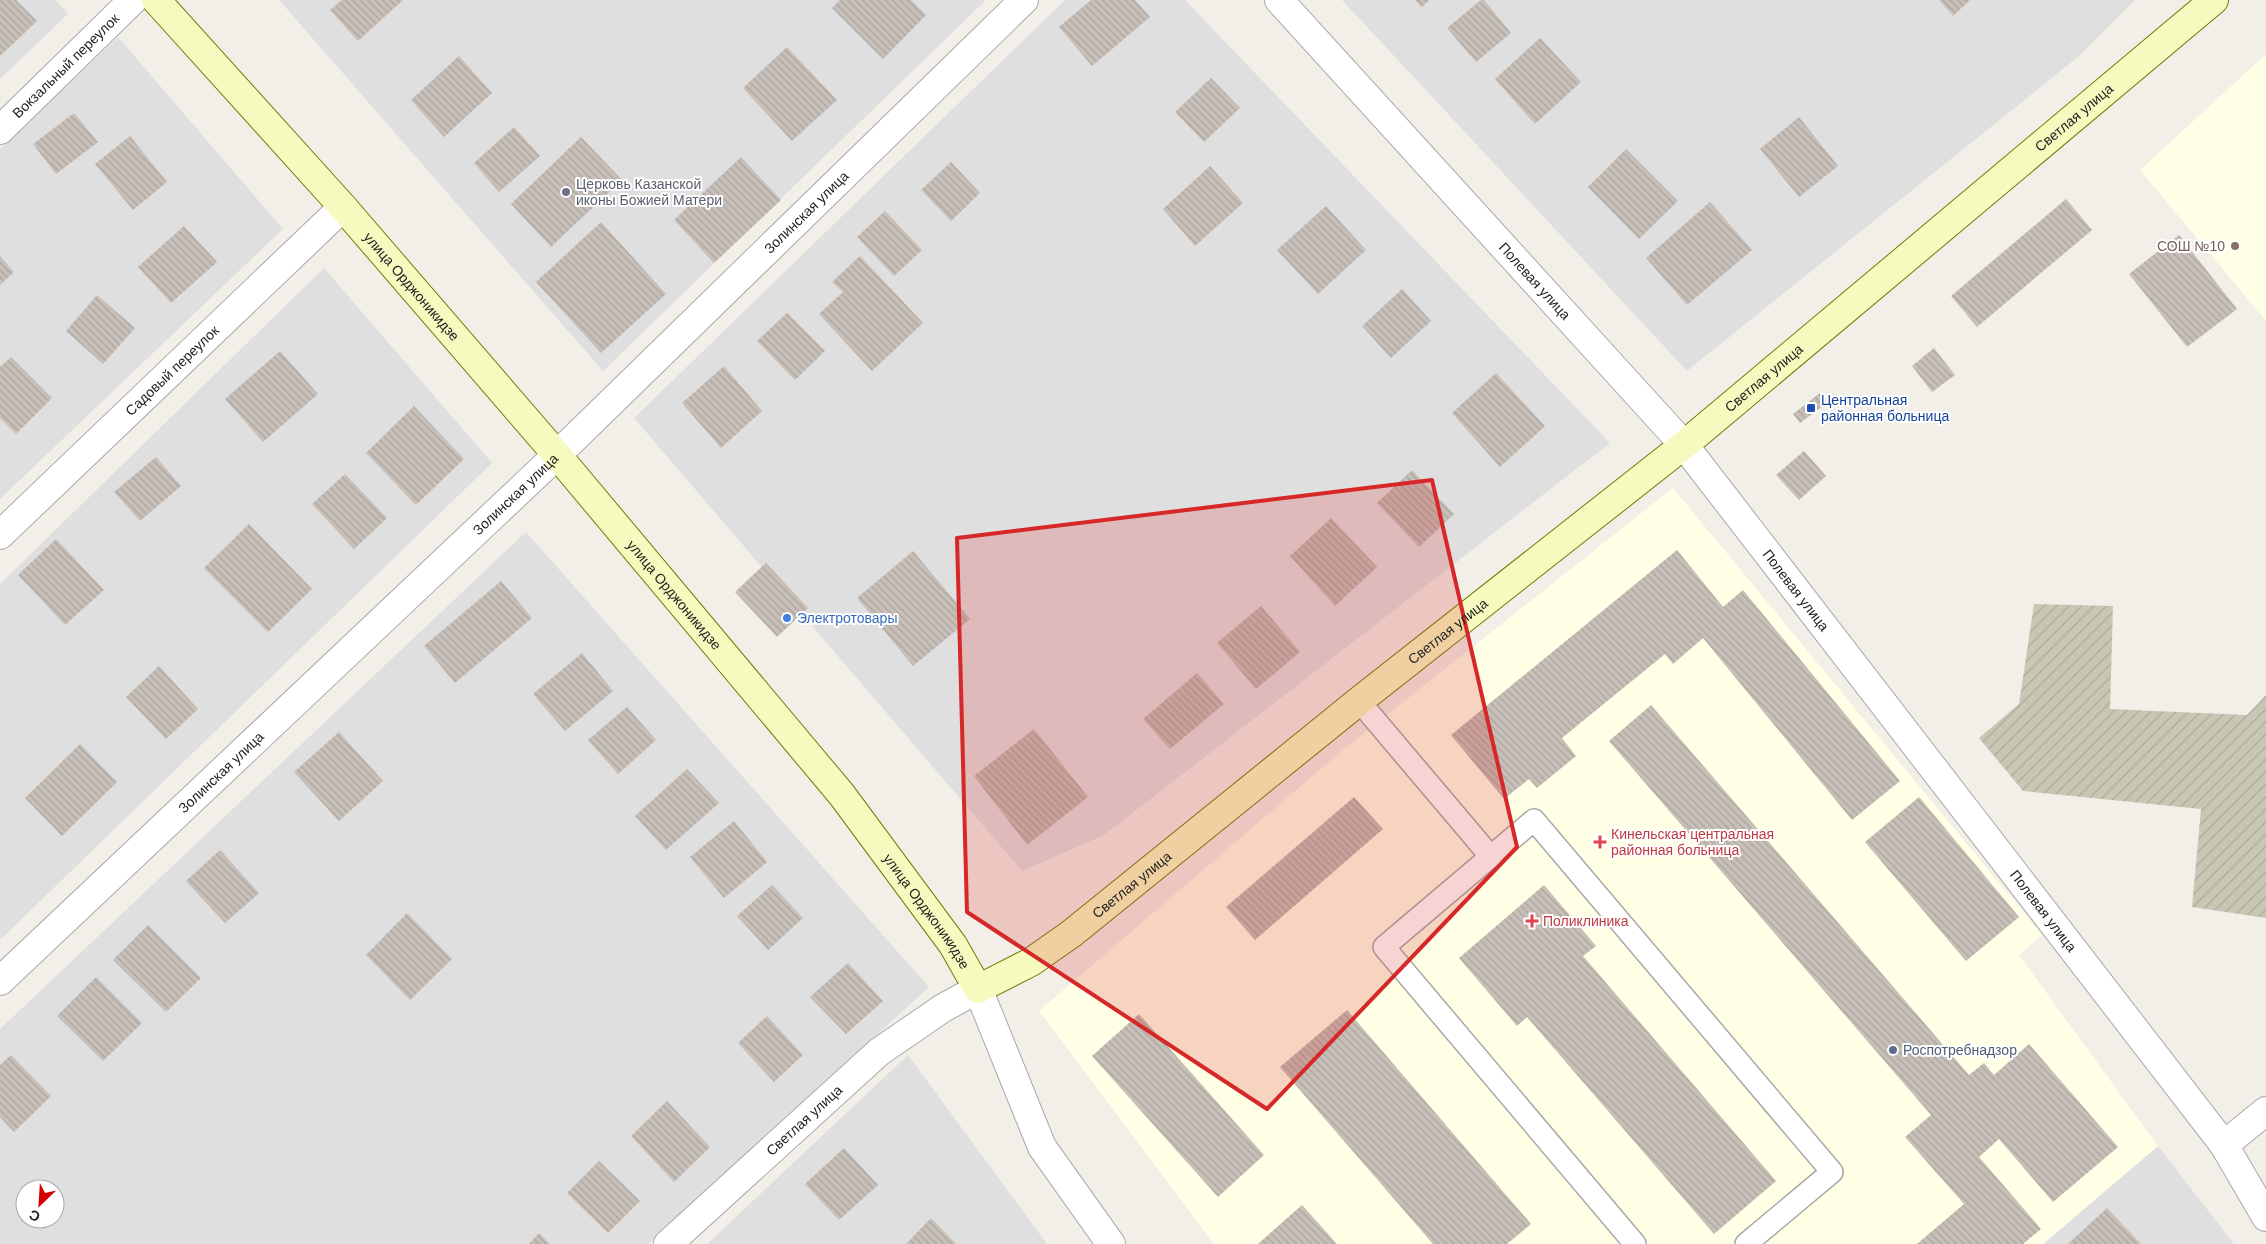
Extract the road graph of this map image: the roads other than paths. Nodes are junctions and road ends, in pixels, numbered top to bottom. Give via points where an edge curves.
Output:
1 (133, 0) edge
2 (156, 0) edge
3 (1024, 0) edge
4 (1279, 0) edge
5 (2214, 0) edge
6 (0, 130) edge
7 (343, 207) junction
8 (1684, 446) junction
9 (557, 455) junction
10 (0, 535) edge
11 (1359, 701) junction
12 (1491, 857) junction
13 (0, 981) edge
14 (978, 990) junction
15 (2266, 1111) edge
16 (2224, 1145) junction
17 (2266, 1217) edge
18 (668, 1244) edge
19 (1111, 1244) edge
20 (1635, 1244) edge
21 (1746, 1244) edge

1 - 6 street, Вокзальный переулок
2 - 7 main road, улица Орджоникидзе
3 - 9 street, Золинская улица
4 - 8 street, Полевая улица
5 - 8 main road, Светлая улица
7 - 9 main road, улица Орджоникидзе
7 - 10 street, Садовый переулок
8 - 11 main road, Светлая улица
8 - 16 street, Полевая улица
9 - 13 street, Золинская улица
9 - 14 main road, улица Орджоникидзе via 842,795 953,945
11 - 12 lane
11 - 14 main road, Светлая улица via 1071,934 1031,962
12 - 20 lane via 1384,947
12 - 21 lane via 1534,820 1832,1172
14 - 18 street, Светлая улица via 943,1008 878,1052
14 - 19 street, улица Орджоникидзе via 1042,1147
15 - 16 street
16 - 17 street, Полевая улица

